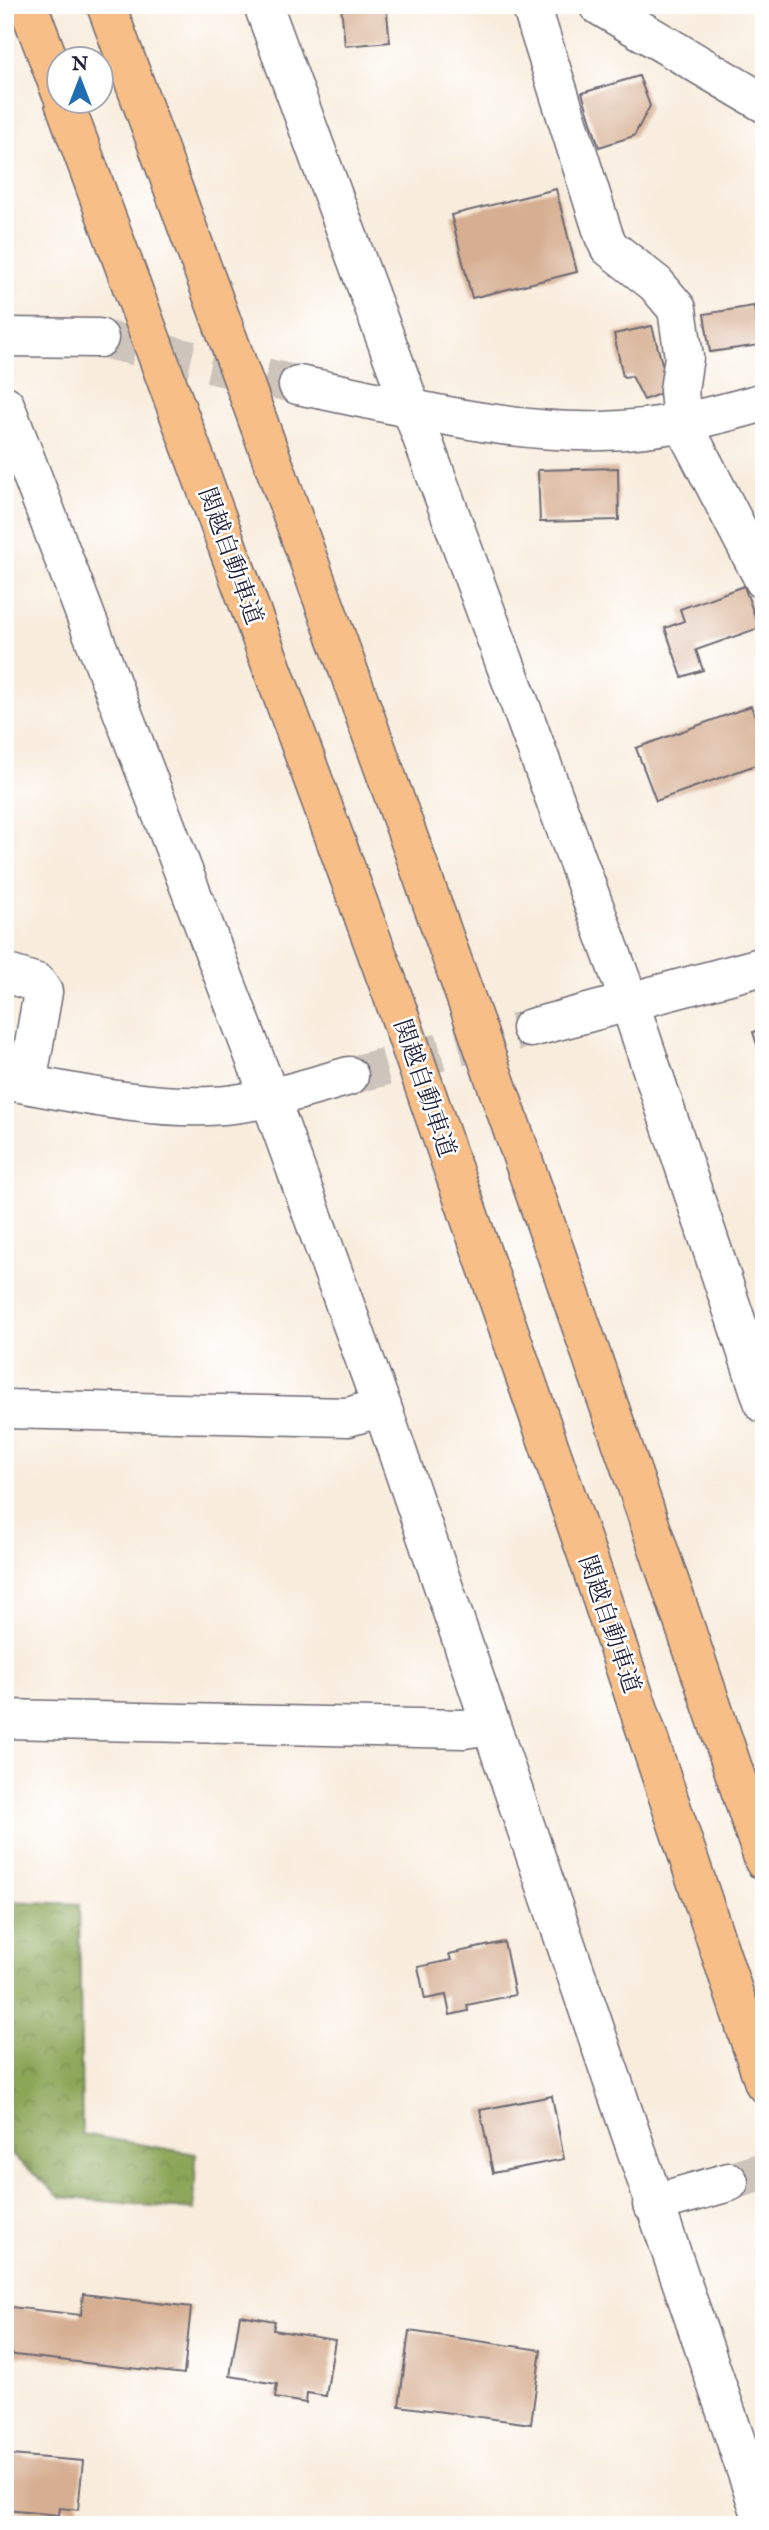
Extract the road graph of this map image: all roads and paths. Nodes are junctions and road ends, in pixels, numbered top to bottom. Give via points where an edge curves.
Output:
1 (28, 5) edge
2 (106, 5) edge
3 (263, 5) edge
4 (531, 5) edge
5 (598, 5) edge
6 (46, 53) edge
7 (764, 103) edge
8 (69, 116) edge
9 (5, 337) edge
10 (99, 338) tunnel mouth
11 (298, 385) tunnel mouth
12 (764, 402) edge
13 (5, 405) edge
14 (410, 408) junction
15 (682, 422) junction
16 (764, 580) edge
17 (764, 966) edge
18 (5, 973) edge
19 (764, 987) edge
20 (629, 1001) junction
21 (665, 1014) dead end
22 (531, 1028) tunnel mouth
23 (349, 1076) tunnel mouth
24 (16, 1082) edge
25 (270, 1098) junction
26 (764, 1404) edge
27 (382, 1408) junction
28 (5, 1409) edge
29 (5, 1719) edge
30 (490, 1725) junction
31 (764, 1861) edge
32 (764, 2083) edge
33 (729, 2182) tunnel mouth
34 (652, 2204) junction
35 (764, 2523) edge

1 - 6 highway
2 - 31 highway via 461,983
3 - 14 street
4 - 15 street via 609,247 656,284 677,309 684,357 679,390
5 - 7 street
8 - 32 highway, 関越自動車道 via 392,994
9 - 10 street
11 - 14 street
12 - 15 street
13 - 25 street
14 - 15 street via 547,430 613,431
14 - 20 street
15 - 16 street
17 - 20 street
18 - 24 street via 37,983 43,992
19 - 21 street
20 - 22 street
20 - 26 street
23 - 25 street
24 - 25 street via 172,1104 233,1104
25 - 27 street
27 - 28 street via 348,1418
27 - 30 street
29 - 30 street via 464,1729
30 - 34 street
33 - 34 street
34 - 35 street

